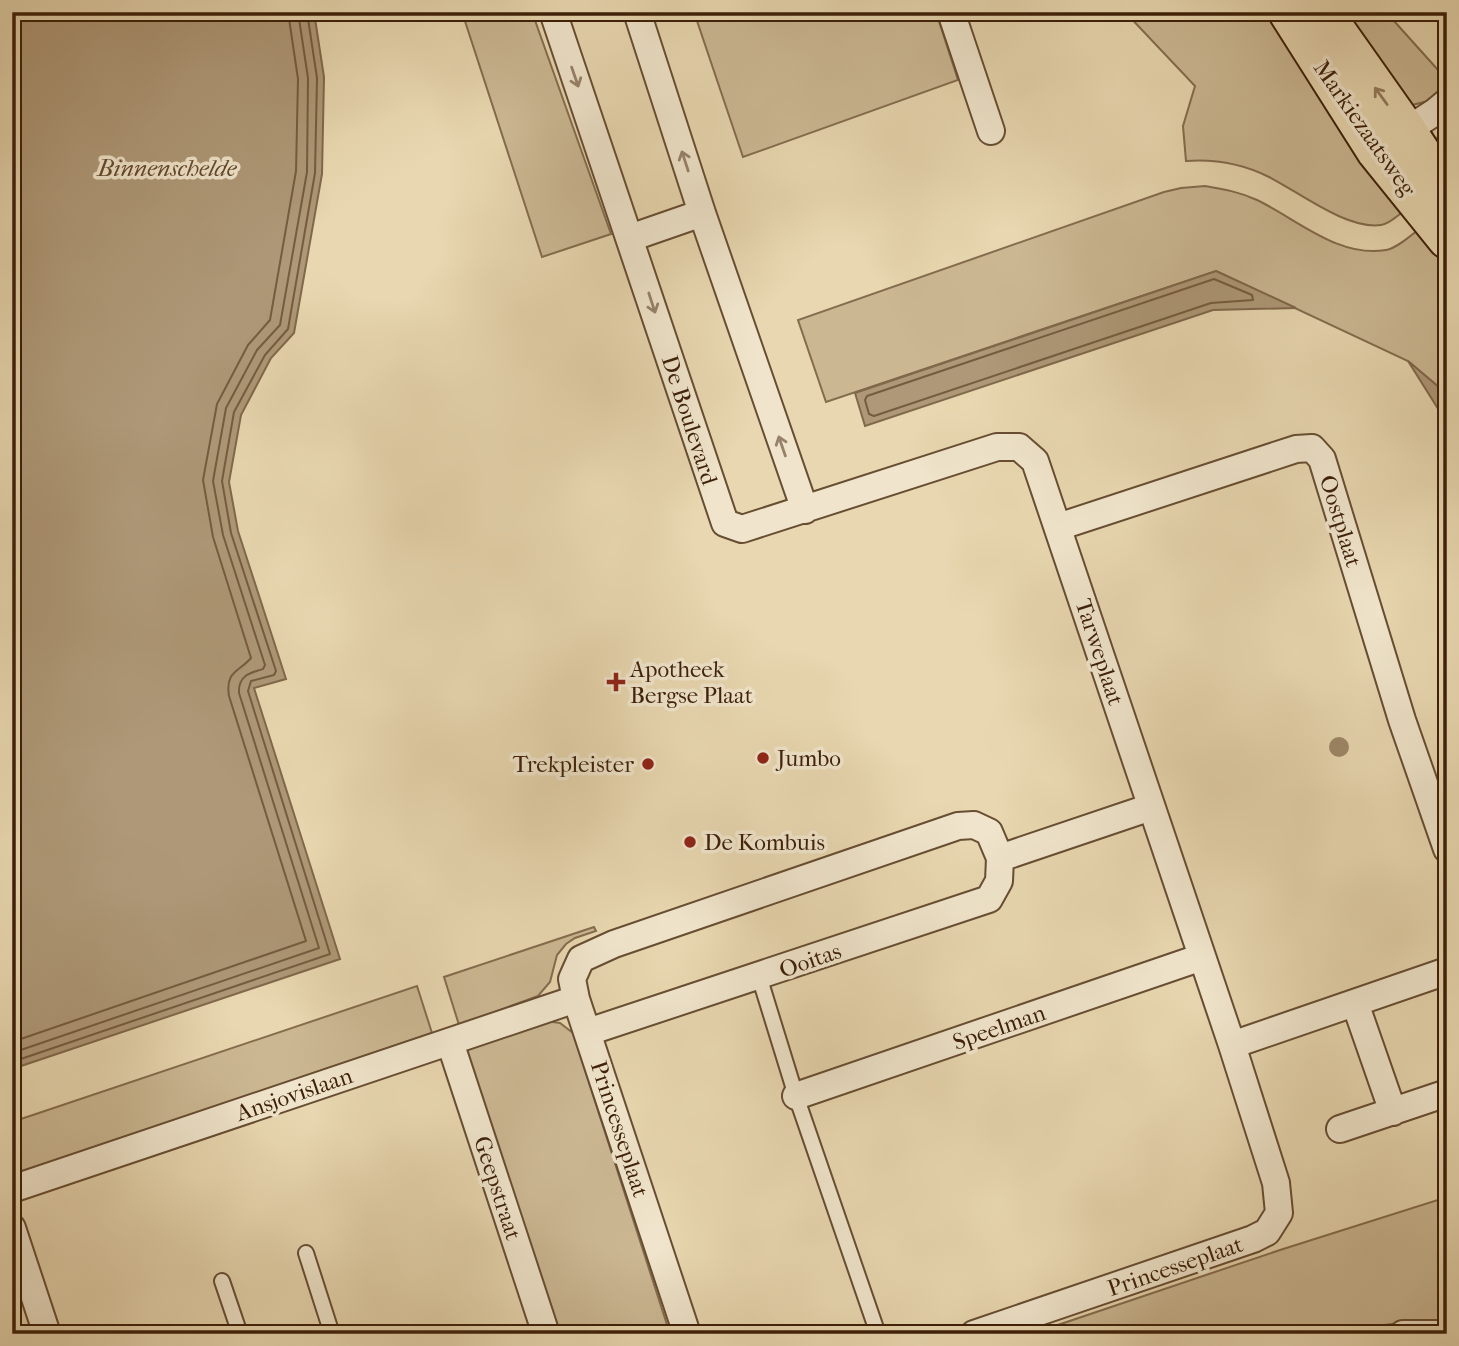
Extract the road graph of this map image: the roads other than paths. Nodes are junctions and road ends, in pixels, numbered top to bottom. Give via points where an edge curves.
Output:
1 (552, 12) edge
2 (637, 12) edge
3 (951, 12) edge
4 (1288, 12) edge
5 (1323, 12) edge
6 (1447, 102) edge
7 (991, 131) dead end
8 (1392, 141) junction
9 (1447, 193) edge
10 (702, 213) junction
11 (630, 238) junction
12 (1447, 239) edge
13 (836, 500) joint
14 (805, 510) junction
15 (1058, 527) junction
16 (1151, 807) junction
17 (1447, 849) edge
18 (1000, 858) junction
19 (1202, 957) junction
20 (1447, 971) edge
21 (760, 976) junction
22 (576, 999) junction
23 (1355, 1003) junction
24 (588, 1032) junction
25 (450, 1042) junction
26 (1231, 1045) junction
27 (1447, 1093) edge
28 (796, 1096) junction
29 (1392, 1112) junction
30 (1340, 1129) dead end
31 (12, 1189) edge
32 (12, 1228) edge
33 (306, 1253) dead end
34 (222, 1281) dead end
35 (1028, 1325) edge
36 (47, 1334) edge
37 (240, 1334) edge
38 (332, 1334) edge
39 (546, 1334) edge
40 (687, 1334) edge
41 (878, 1334) edge
42 (974, 1334) edge
43 (1403, 1334) edge
44 (1444, 1334) edge

1 -> 11 street, De Boulevard
10 -> 2 street
3 - 7 street
4 - 8 main road, Markiezaatsweg
8 -> 5 main road, Markiezaatsweg
6 - 8 street
8 - 9 main road, Markiezaatsweg
8 - 12 main road, Markiezaatsweg
10 - 11 street
14 -> 10 street
11 -> 14 street, De Boulevard via 725,523 742,529
13 - 14 street, De Boulevard
13 - 15 street, Tarweplaat via 997,447 1019,447 1035,461
15 - 16 street, Tarweplaat
15 - 17 street, Oostplaat via 1296,449 1312,448 1322,459
16 - 18 street
16 - 19 street, Tarweplaat
18 - 21 street, Ooitas via 999,881 989,900
18 - 22 street, Princesseplaat via 989,832 974,825 958,826 580,959 572,979
19 - 26 street, Tarweplaat
19 - 28 street, Speelman
20 - 23 street
21 - 24 street, Ooitas
21 - 28 lane
22 - 24 street, Princesseplaat
22 - 25 street, Ansjovislaan
23 - 26 street
23 - 29 street
24 - 40 street, Princesseplaat
25 - 31 street, Ansjovislaan
25 - 39 street, Geepstraat
26 - 35 street, Princesseplaat via 1276,1183 1279,1213 1267,1231
27 - 29 street
28 - 41 lane
29 - 30 street
32 - 36 street
33 - 38 lane
34 - 37 lane
35 - 42 street, Princesseplaat
43 - 44 street

